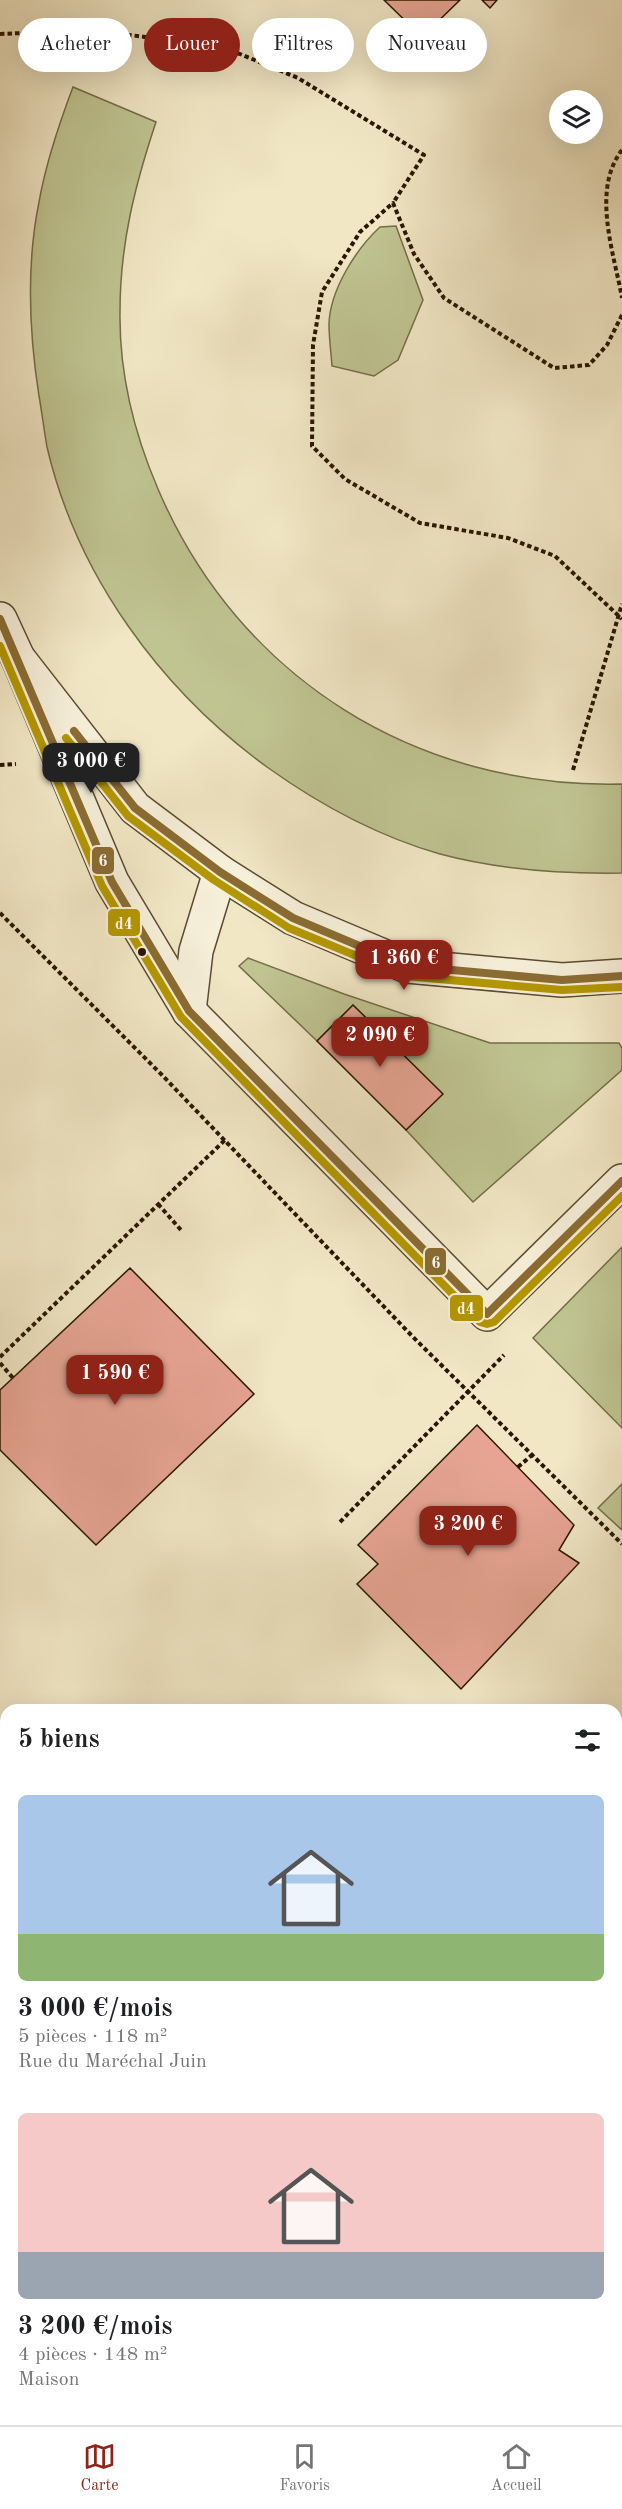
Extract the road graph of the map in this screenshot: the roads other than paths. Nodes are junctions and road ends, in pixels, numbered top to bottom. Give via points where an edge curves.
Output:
1 (0, 619) edge
2 (9, 667) edge
3 (220, 872) junction
4 (622, 976) edge
5 (189, 1011) junction
6 (622, 1181) edge

1 - 2 street
2 - 3 street via 135,808
2 - 5 street via 112,882
3 - 4 street via 293,918 407,966 562,980
3 - 5 street via 196,951
5 - 6 street via 487,1314

